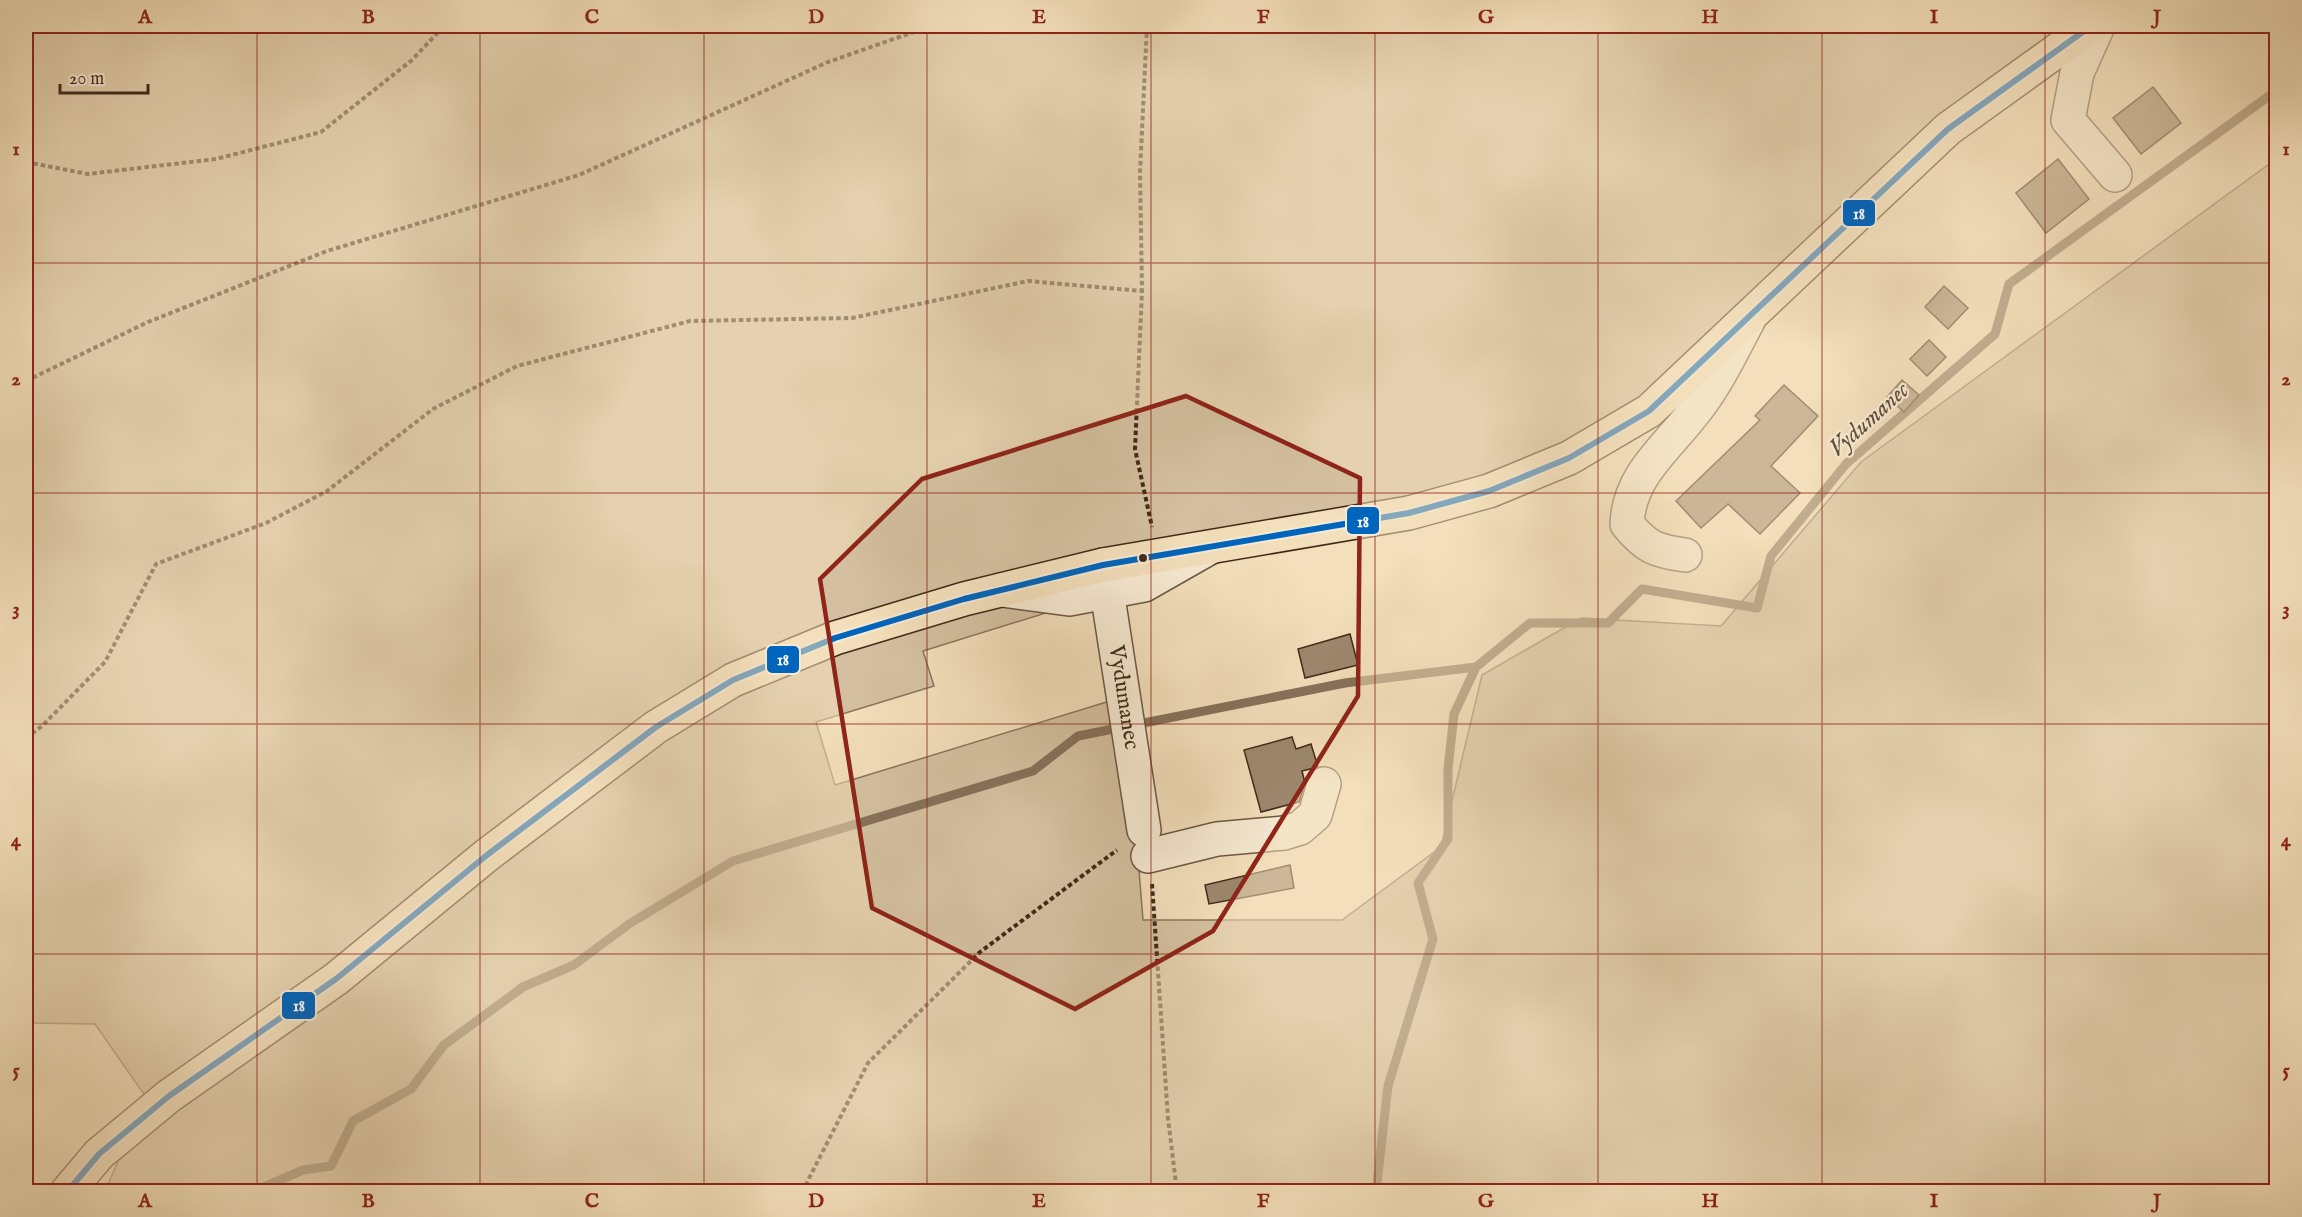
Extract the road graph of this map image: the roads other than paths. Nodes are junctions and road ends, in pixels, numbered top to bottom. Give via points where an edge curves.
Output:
1 (2091, 26) edge
2 (2098, 26) edge
3 (2115, 175) dead end
4 (1751, 315) junction
5 (1214, 546) junction
6 (1685, 555) dead end
7 (1105, 578) junction
8 (1324, 784) dead end
9 (67, 1191) edge

1 - 4 main road via 1948,129
2 - 3 street via 2077,73 2068,120
4 - 5 main road via 1649,411 1569,458 1489,492 1409,513
4 - 6 street via 1720,374 1638,481 1628,503 1627,524 1644,545
5 - 7 main road via 1158,555
5 - 7 street via 1144,585
7 - 8 street, Vydumanec via 1146,843 1284,833 1300,828 1315,814
7 - 9 main road via 1000,590 836,638 733,680 656,727 487,855 336,979 169,1096 99,1154

